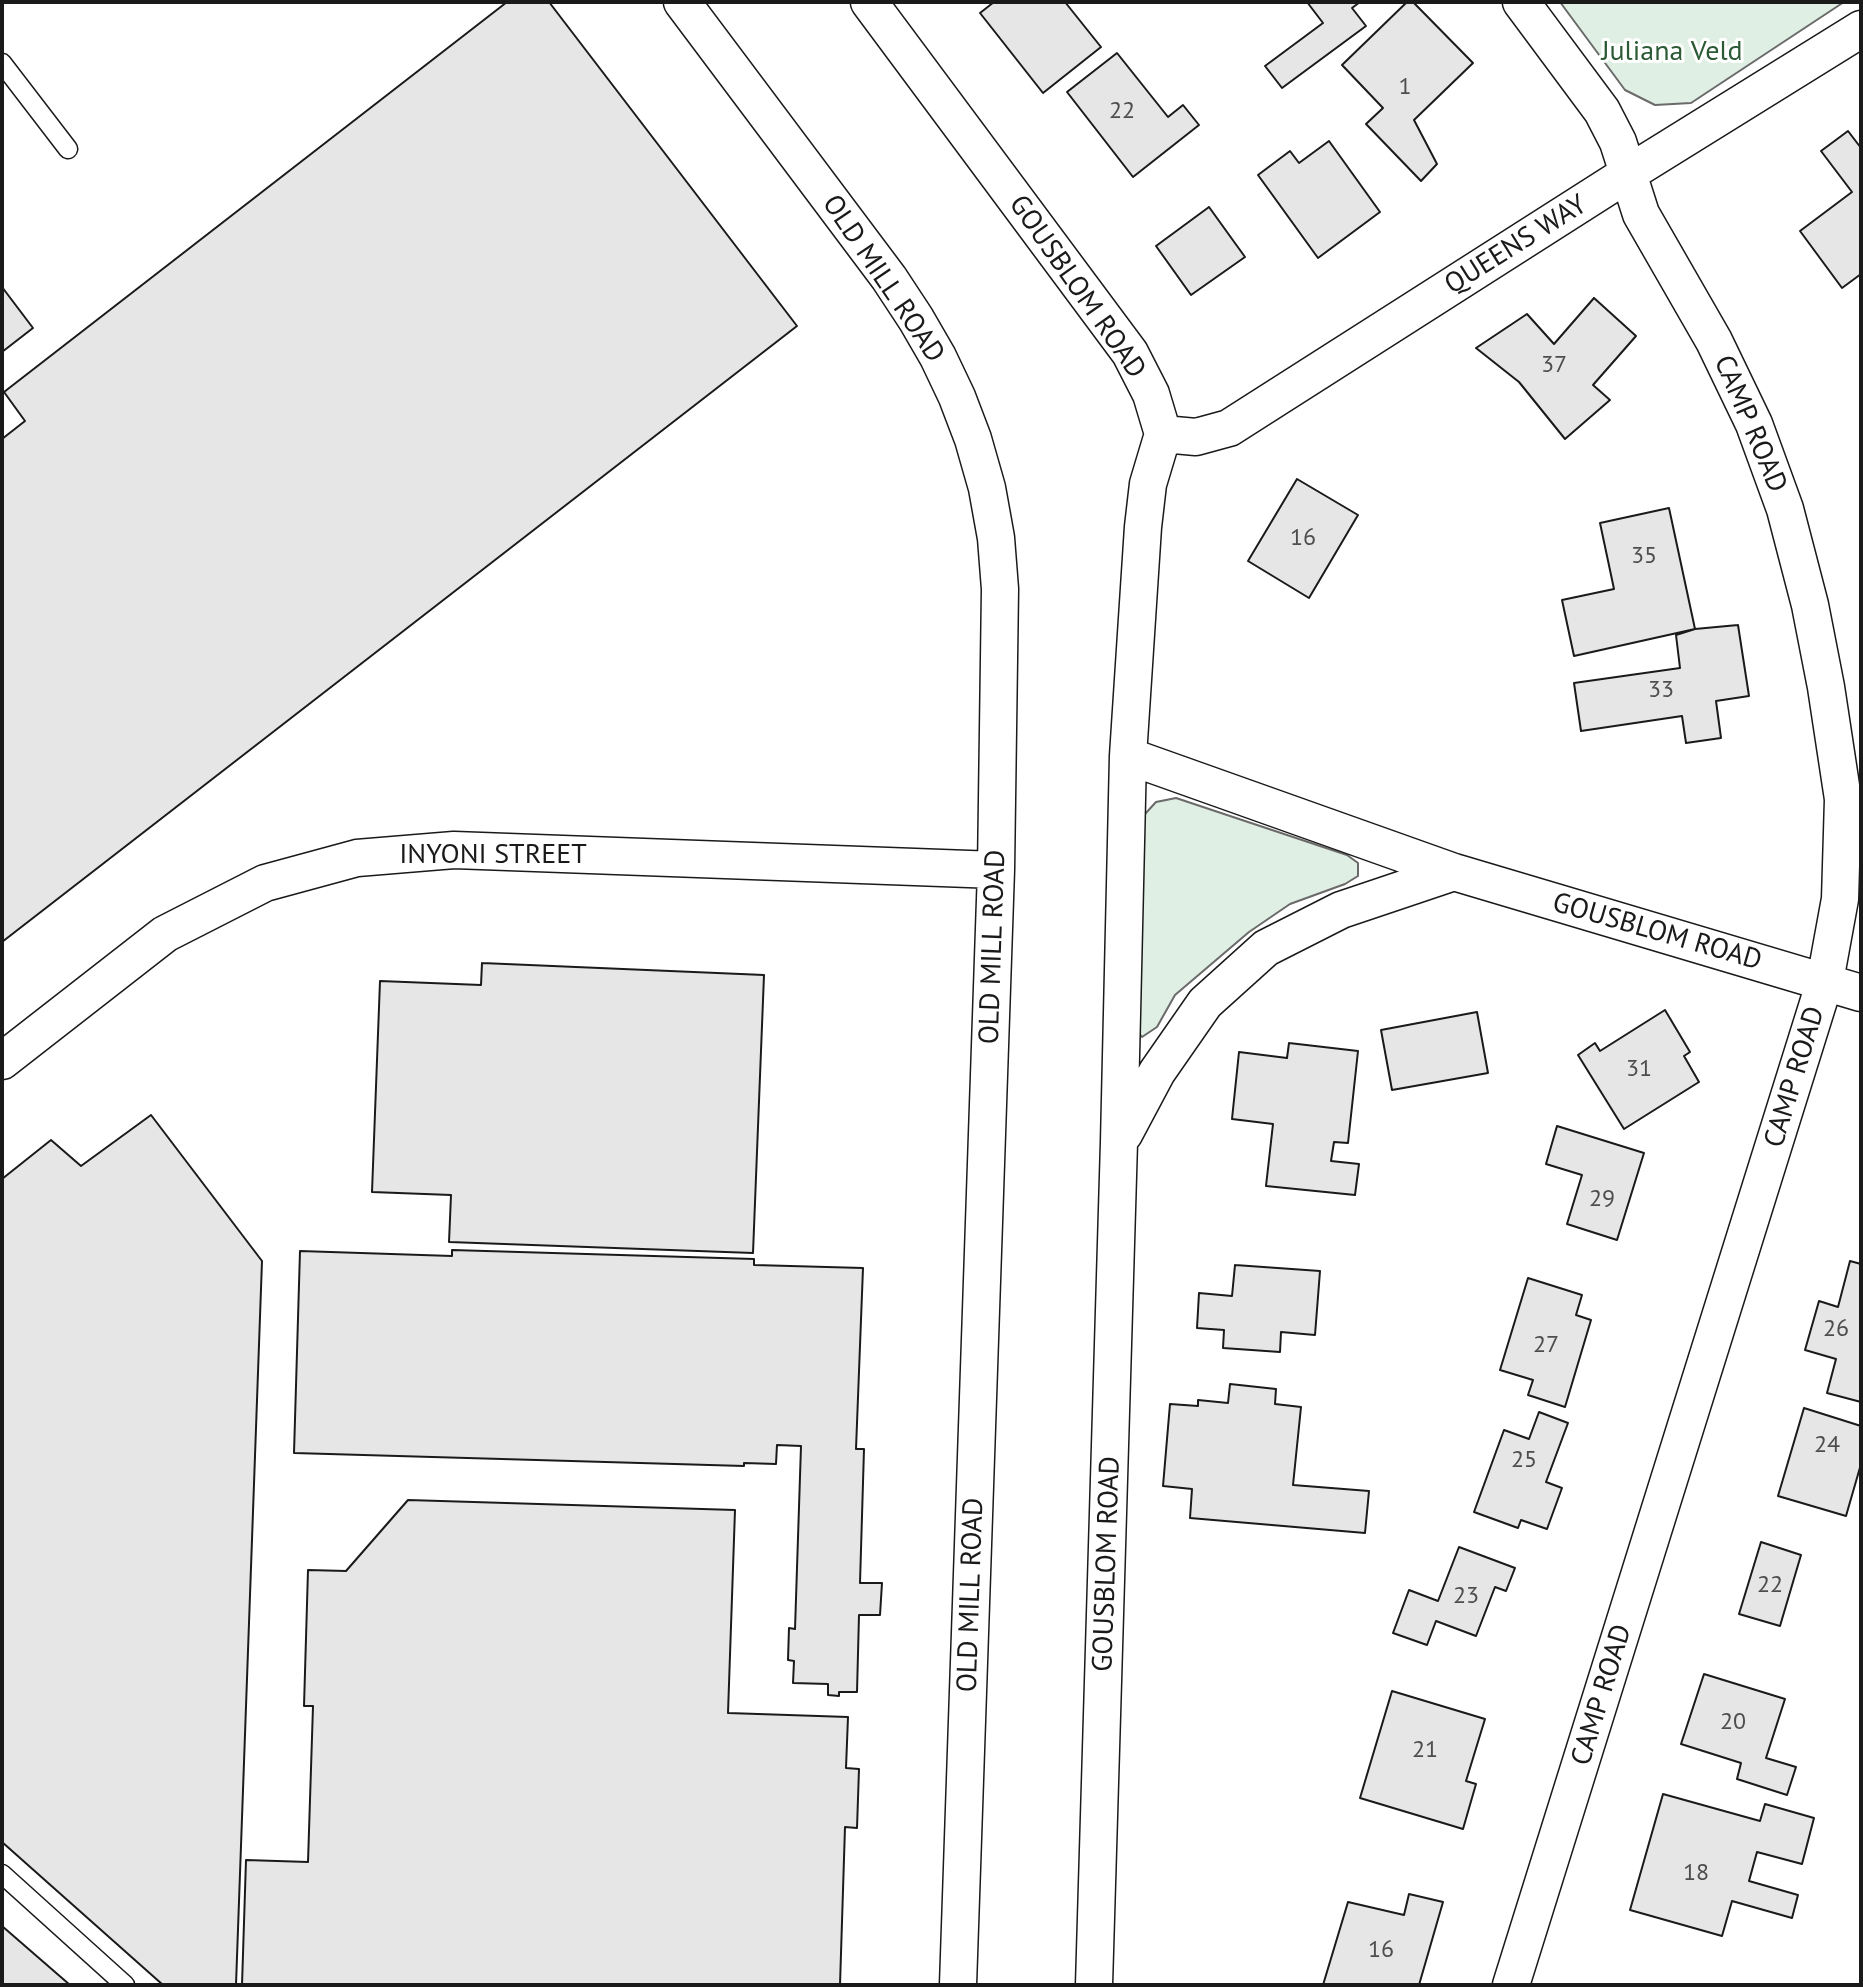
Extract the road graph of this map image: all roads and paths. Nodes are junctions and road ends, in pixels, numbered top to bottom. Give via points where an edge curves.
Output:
1 (682, 2) edge
2 (869, 2) edge
3 (1521, 2) edge
4 (1861, 29) edge
5 (2, 63) edge
6 (68, 149) dead end
7 (1629, 173) junction
8 (1163, 434) junction
9 (1128, 756) junction
10 (996, 870) junction
11 (1454, 872) junction
12 (1825, 981) junction
13 (1861, 993) edge
14 (2, 1061) edge
15 (1119, 1142) junction
16 (2, 1874) edge
17 (125, 1985) edge
18 (958, 1985) edge
19 (1094, 1985) edge
20 (1511, 1985) edge

1 - 10 street, OLD MILL ROAD via 889,278 938,357 973,439 996,538 1000,589
2 - 8 street, GOUSBLOM ROAD via 1130,353
3 - 7 street, CAMP ROAD via 1602,111
4 - 7 street, QUEENS WAY
5 - 6 lane
7 - 8 street, QUEENS WAY via 1229,428 1196,437
7 - 12 street, CAMP ROAD via 1641,214 1714,341 1754,424 1785,509 1810,605 1843,799 1840,899
8 - 9 street, GOUSBLOM ROAD via 1148,484 1143,527
9 - 11 street, GOUSBLOM ROAD
9 - 15 street, GOUSBLOM ROAD
10 - 14 street, INYONI STREET via 454,850 357,858 265,883 165,934
10 - 18 street, OLD MILL ROAD
11 - 12 street, GOUSBLOM ROAD
11 - 15 street, GOUSBLOM ROAD via 1341,910 1266,948 1205,1003 1157,1072
12 - 13 street, GOUSBLOM ROAD
12 - 20 street, CAMP ROAD
15 - 19 street, GOUSBLOM ROAD
16 - 17 lane

